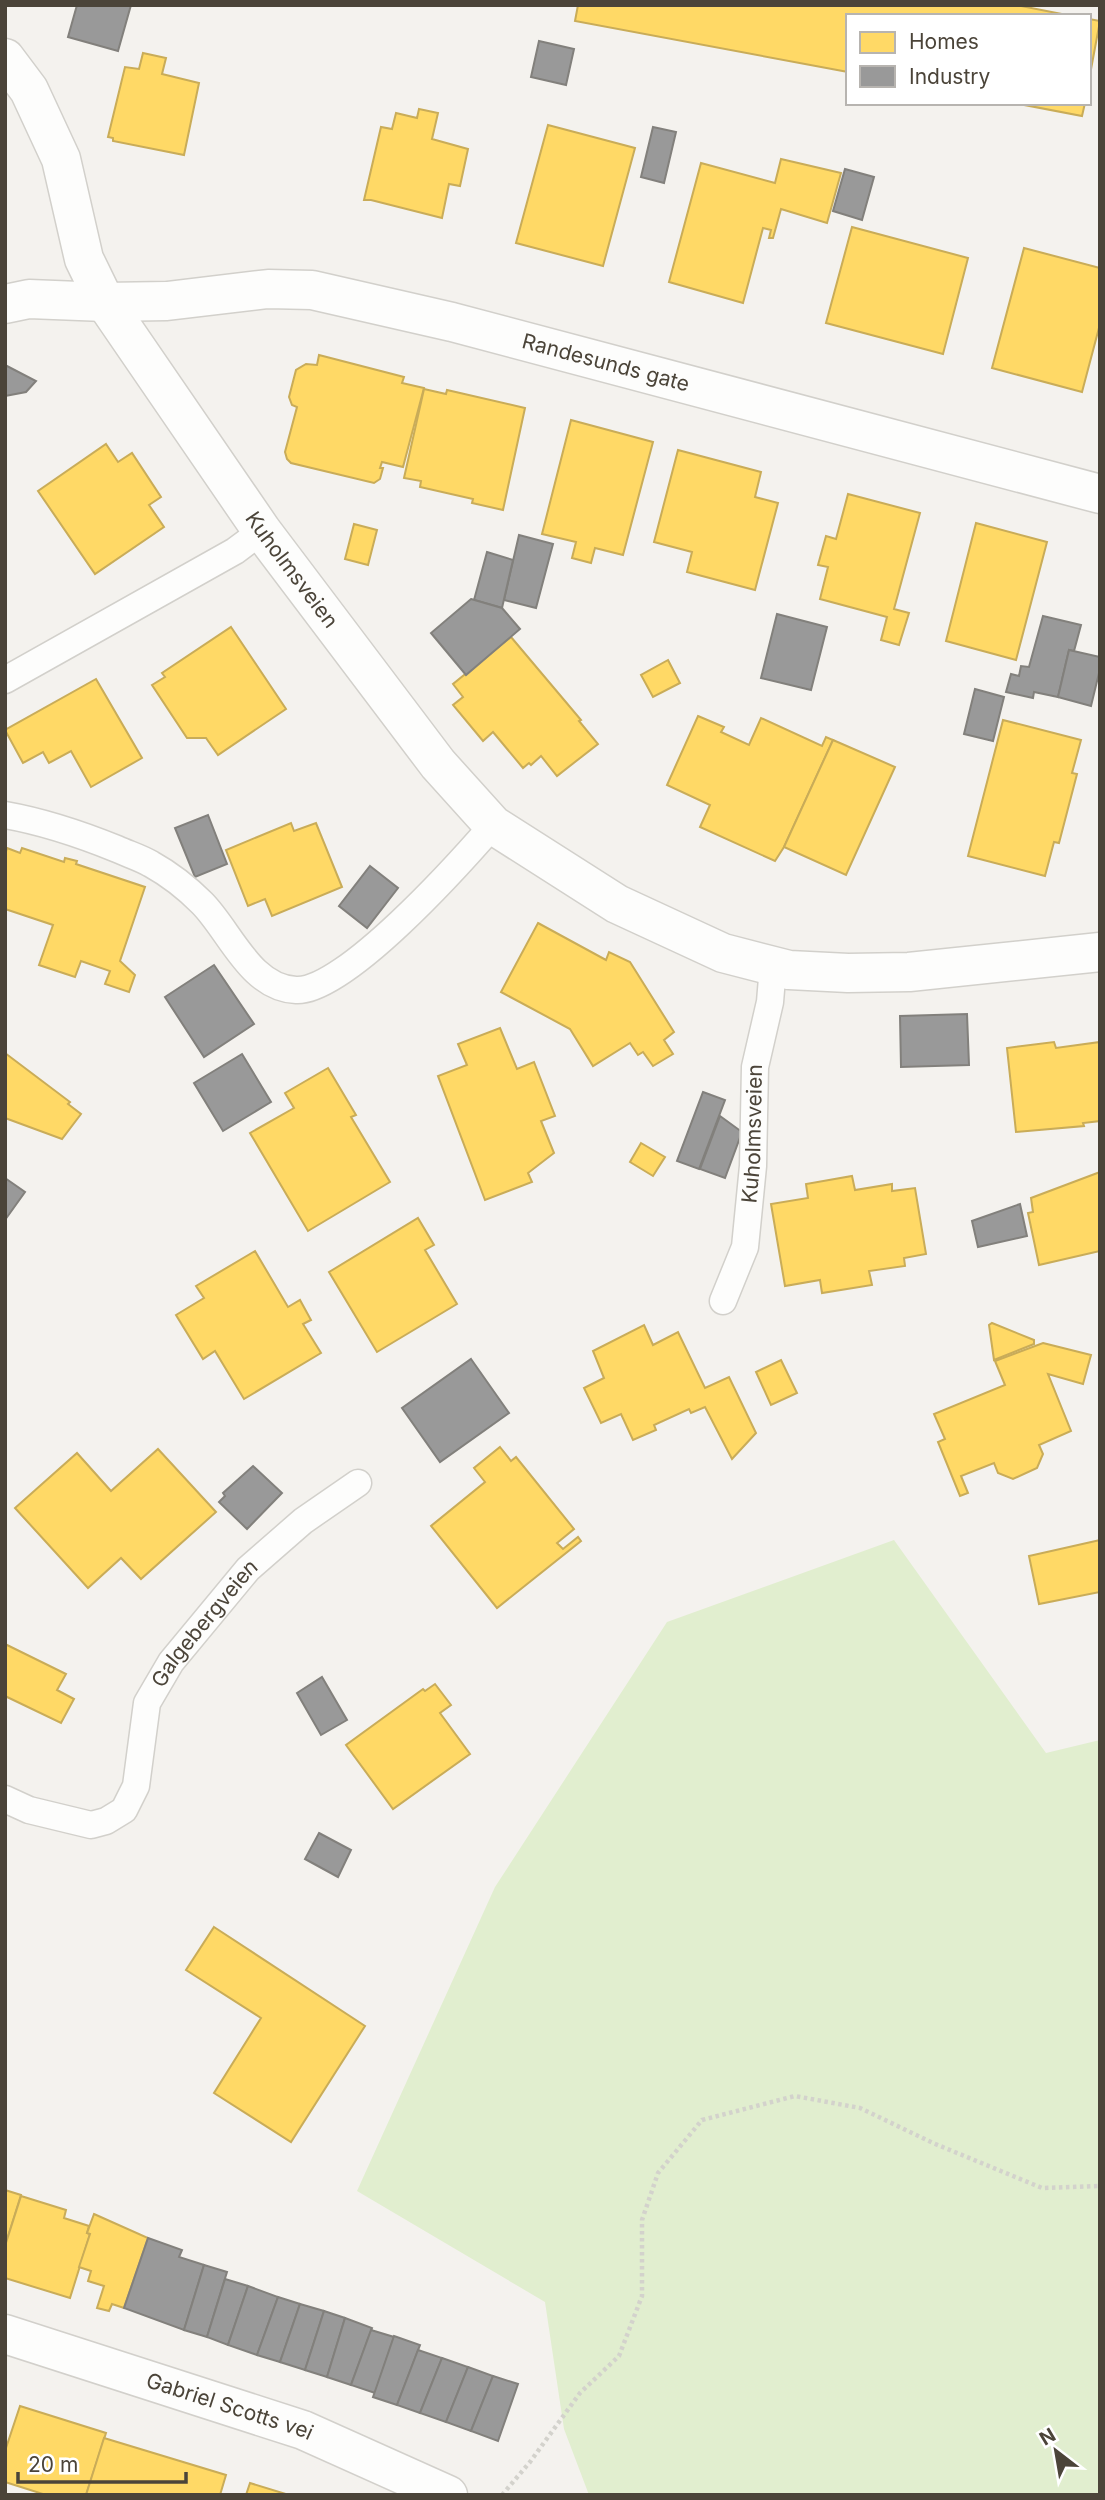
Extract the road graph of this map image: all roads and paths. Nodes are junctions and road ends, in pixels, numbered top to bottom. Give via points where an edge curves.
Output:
1 (5, 58) edge
2 (105, 302) junction
3 (5, 304) edge
4 (1100, 494) edge
5 (262, 531) junction
6 (5, 680) edge
7 (5, 815) edge
8 (493, 825) junction
9 (1100, 952) edge
10 (773, 966) junction
11 (723, 1301) dead end
12 (358, 1483) dead end
13 (5, 1799) edge
14 (1100, 2186) edge
15 (5, 2334) edge
16 (448, 2495) edge
17 (502, 2495) edge

1 - 2 street, Kuholmsveien via 29,89 61,159 84,258
2 - 3 street via 29,299
2 - 4 street, Randesunds gate via 167,301 268,289 312,290 452,322
2 - 5 street, Kuholmsveien
5 - 6 lane via 235,551
5 - 8 street, Kuholmsveien via 438,764
7 - 8 lane via 70,830 150,863 203,904 267,980 298,991 331,979 355,963 394,929
8 - 10 street, Kuholmsveien via 617,904 723,953
9 - 10 street, Kuholmsveien via 909,971 848,973
10 - 11 lane, Kuholmsveien via 755,1067 745,1247
12 - 13 lane, Galgebergveien via 303,1521 248,1569 171,1662 147,1703 136,1786 124,1810 91,1825 29,1810
14 - 17 path via 1042,2188 860,2108 795,2096 702,2120 658,2173 642,2220 642,2295 619,2356 580,2393
15 - 16 street, Gabriel Scotts vei via 303,2430

